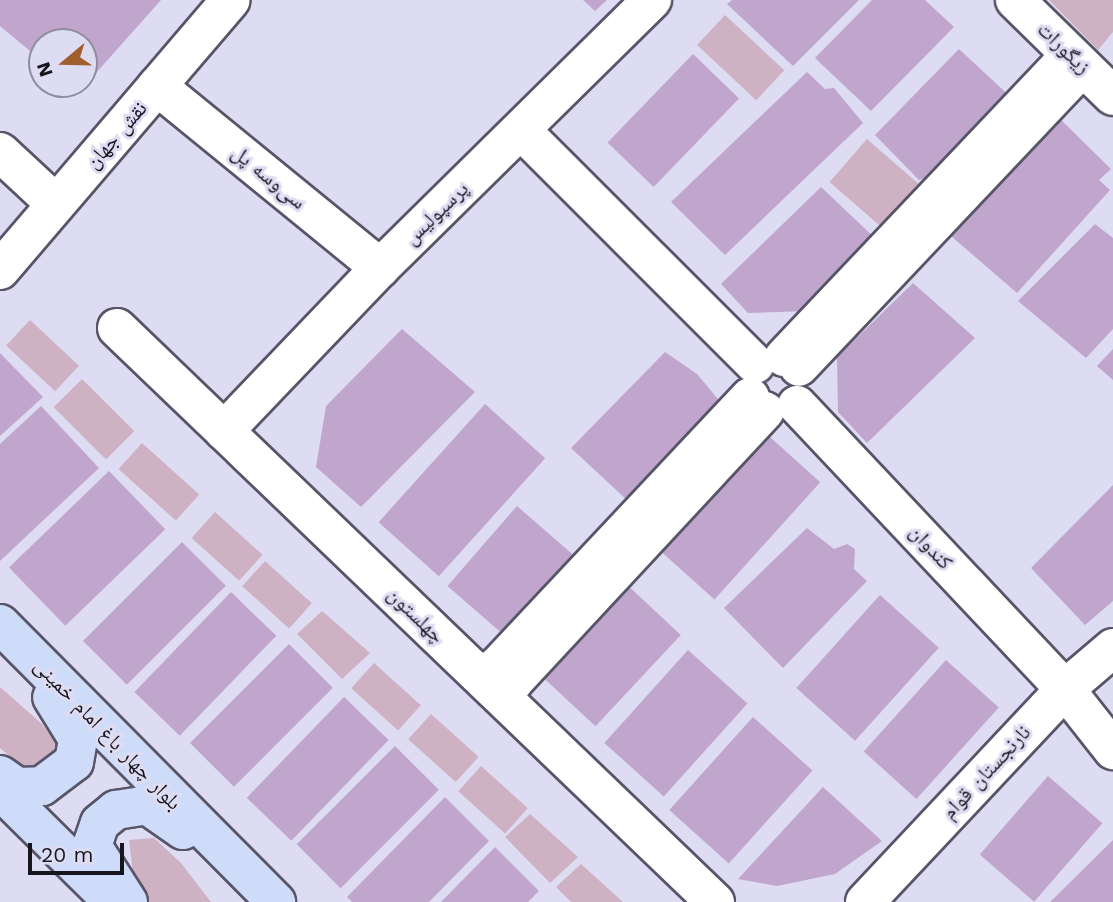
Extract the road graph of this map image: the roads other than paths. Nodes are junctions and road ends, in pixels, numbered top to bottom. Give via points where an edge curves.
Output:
1 (231, 0) edge
2 (652, 0) edge
3 (1014, 0) edge
4 (157, 86) junction
5 (1113, 96) edge
6 (521, 130) junction
7 (0, 152) edge
8 (57, 204) junction
9 (380, 268) junction
10 (0, 270) edge
11 (117, 328) dead end
12 (775, 384) junction
13 (224, 431) junction
14 (8, 632) edge
15 (1113, 648) edge
16 (1065, 689) junction
17 (1113, 750) edge
18 (0, 775) edge
19 (0, 790) edge
20 (243, 870) junction
21 (113, 902) edge
22 (128, 902) edge
23 (276, 902) edge
24 (715, 902) edge
25 (865, 902) edge

1 - 4 street, نقش جهان
2 - 6 street, پرسپولیس
3 - 5 street, زیگورات
4 - 8 street, نقش جهان
4 - 9 street, سی‌وسه پل
6 - 9 street, پرسپولیس
6 - 12 street, کندوان
7 - 8 street
8 - 10 street, نقش جهان
9 - 13 street, پرسپولیس
11 - 13 street, چهلستون
12 - 12 street via 497,666 513,682
12 - 12 street via 1072,79 1059,67
12 - 16 street, کندوان
13 - 24 street, چهلستون
14 - 18 main road via 78,739 74,762 41,786 17,787
14 - 20 main road, بلوار چهار باغ امام خمینی
15 - 16 street, نارنجستان قوام
16 - 17 street, کندوان
16 - 25 street, نارنجستان قوام
19 - 21 main road
20 - 22 main road via 147,805 116,810 100,823 92,846
20 - 23 main road, بلوار چهار باغ امام خمینی

